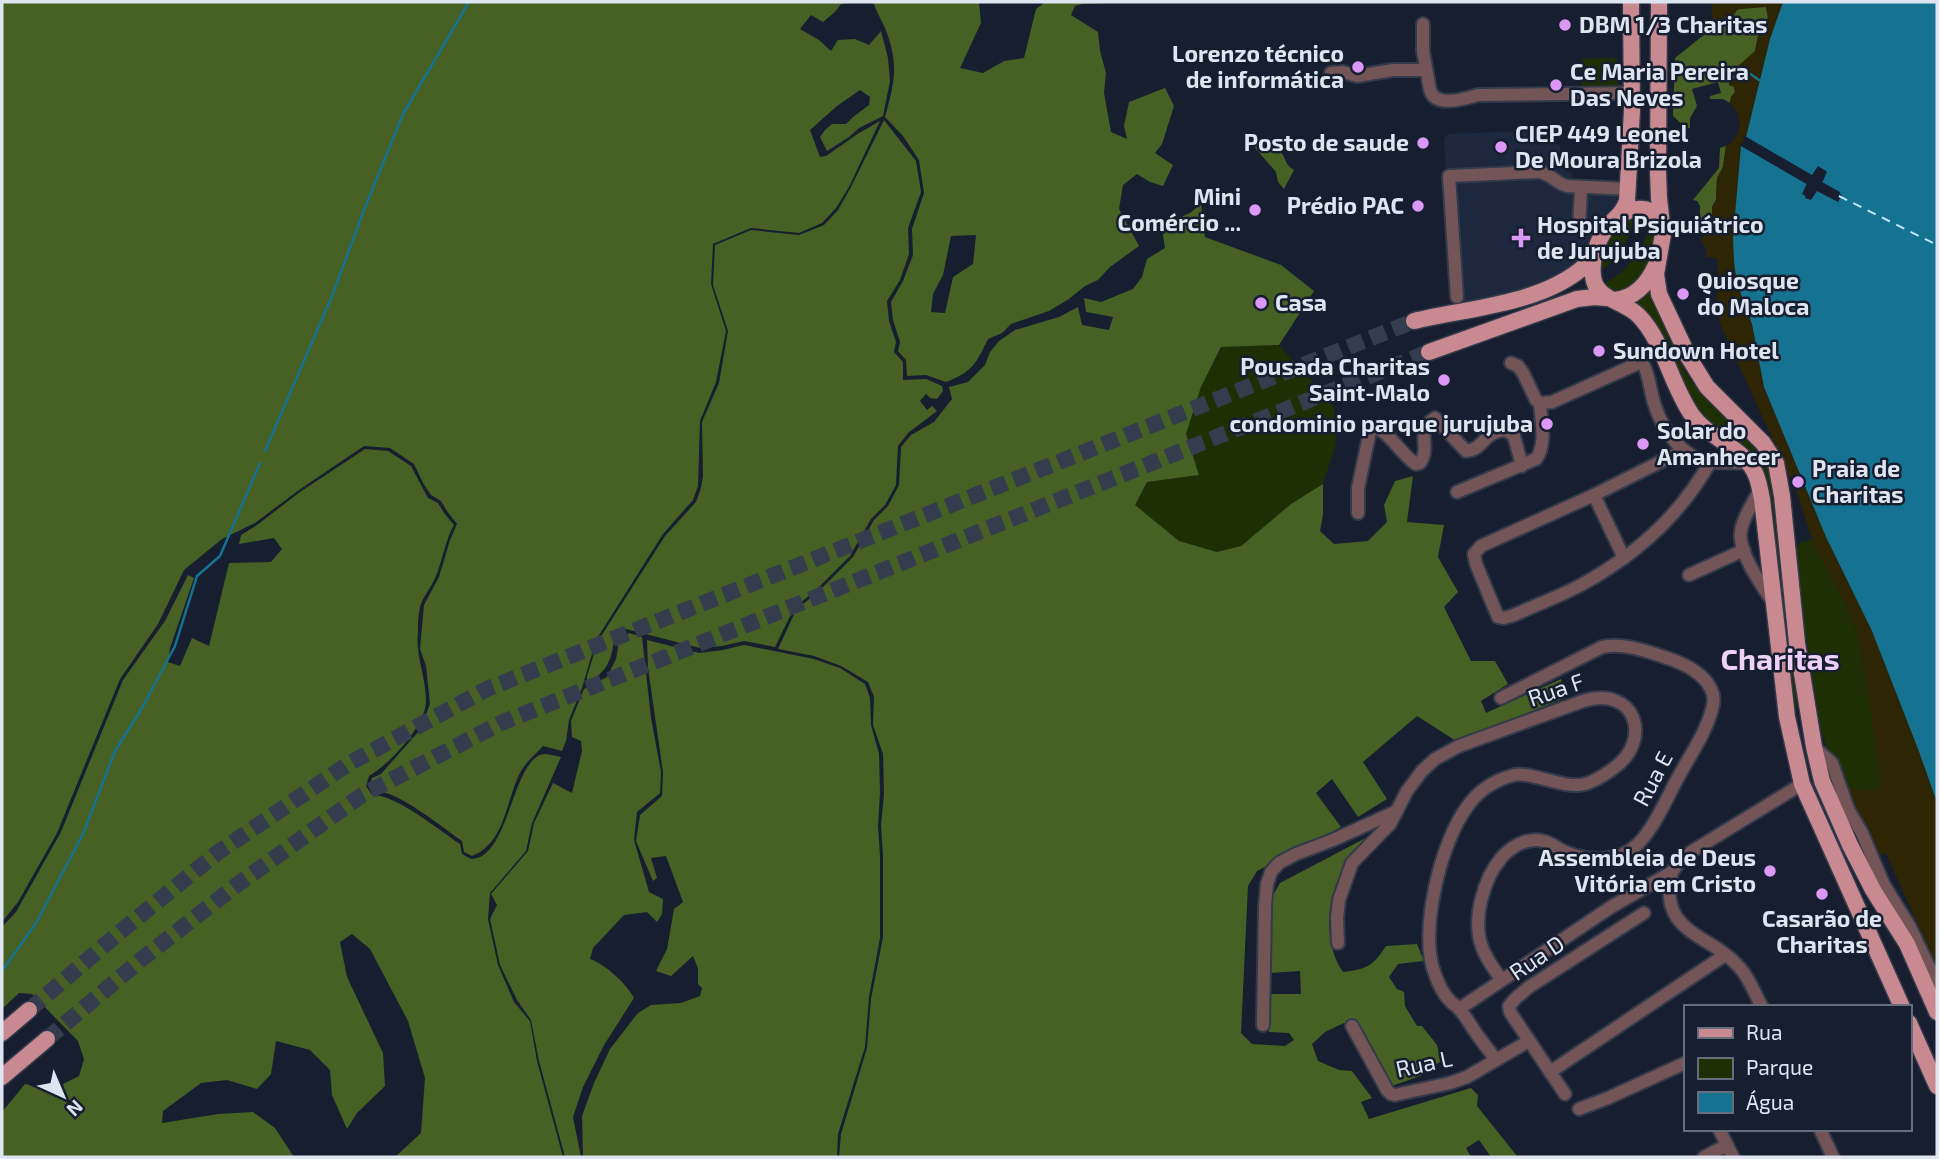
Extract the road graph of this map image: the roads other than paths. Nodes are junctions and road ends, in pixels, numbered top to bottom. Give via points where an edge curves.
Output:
1 (1631, 2) edge
2 (1659, 2) edge
3 (1423, 24) dead end
4 (1426, 70) junction
5 (1331, 73) dead end
6 (1632, 93) junction
7 (1581, 188) junction
8 (1628, 189) junction
9 (1622, 214) junction
10 (1578, 228) dead end
11 (1663, 228) junction
12 (1593, 258) junction
13 (1657, 264) junction
14 (1457, 297) dead end
15 (1611, 299) junction
16 (1414, 321) tunnel mouth
17 (1429, 352) tunnel mouth
18 (1511, 363) dead end
19 (1675, 384) junction
20 (1652, 393) junction
21 (1540, 403) junction
22 (1684, 450) junction
23 (1710, 462) junction
24 (1749, 463) junction
25 (1522, 466) junction
26 (1760, 489) junction
27 (1457, 492) dead end
28 (1594, 495) junction
29 (1358, 513) dead end
30 (1744, 550) junction
31 (1624, 558) junction
32 (1689, 575) dead end
33 (1773, 602) junction
34 (1501, 698) dead end
35 (1814, 747) junction
36 (1802, 784) junction
37 (1398, 811) junction
38 (1672, 872) junction
39 (1884, 906) junction
40 (1644, 913) dead end
41 (1863, 919) junction
42 (1338, 943) dead end
43 (1725, 955) junction
44 (1501, 979) junction
45 (1937, 984) edge
46 (1761, 1005) edge
47 (1901, 1005) edge
48 (1459, 1009) junction
49 (29, 1010) tunnel mouth
50 (1937, 1012) edge
51 (1263, 1025) dead end
52 (1352, 1026) dead end
53 (1911, 1027) edge
54 (2, 1032) edge
55 (47, 1039) tunnel mouth
56 (1529, 1041) junction
57 (1496, 1060) junction
58 (1684, 1063) edge
59 (1550, 1072) junction
60 (2, 1077) edge
61 (1937, 1084) edge
62 (1565, 1094) dead end
63 (1579, 1109) dead end
64 (1719, 1131) edge
65 (1820, 1131) edge
66 (1727, 1145) junction
67 (1704, 1157) edge
68 (1733, 1157) edge
69 (1833, 1157) edge

1 - 6 main road
2 - 11 main road via 1658,172
3 - 4 street
4 - 5 street via 1357,76
4 - 6 street via 1432,96 1444,100 1478,95
6 - 8 main road
7 - 8 street
7 - 10 street
7 - 14 street via 1562,185 1544,172 1449,176
8 - 9 main road
9 - 11 main road via 1648,209
9 - 12 main road via 1605,230
11 - 13 main road
12 - 15 main road via 1594,284
12 - 16 main road via 1574,275 1515,300
13 - 15 main road via 1634,295
13 - 35 main road via 1659,294 1702,381 1763,443 1776,463
15 - 17 main road via 1577,299
15 - 19 main road via 1645,323
18 - 21 street via 1518,366
19 - 20 street
19 - 24 main road via 1701,426
20 - 21 street via 1645,366 1639,363 1552,402
20 - 22 street via 1660,419
21 - 25 street via 1541,453
22 - 23 street
22 - 28 street
23 - 24 street
23 - 31 street via 1679,508
24 - 26 main road
25 - 27 street
25 - 29 street via 1514,436 1506,430 1491,433 1469,452 1439,420 1431,419 1424,429 1424,456 1416,464 1373,427 1358,488
26 - 30 street via 1740,532
26 - 33 main road
28 - 31 street
28 - 31 street via 1481,546 1474,554 1494,610 1500,618 1514,615 1577,587
30 - 32 street
30 - 33 street
33 - 36 main road via 1787,717
34 - 44 street, Rua E via 1601,647 1615,645 1689,667 1712,689 1714,700 1701,736 1655,822 1626,853 1592,859 1532,839 1514,846 1501,859 1482,895 1478,932
35 - 39 main road via 1822,781 1850,845
35 - 45 street via 1832,763 1884,885
36 - 38 street via 1694,850
36 - 41 main road
37 - 42 street via 1385,831 1352,863 1339,900
37 - 48 street, Rua F via 1422,771 1458,746 1597,697 1618,701 1633,719 1634,740 1626,757 1586,785 1570,786 1517,774 1496,781 1465,809 1446,850 1429,933 1434,974
37 - 51 street via 1296,853 1271,873 1265,905
38 - 43 street via 1668,888 1675,914 1685,928
38 - 44 street
39 - 41 main road via 1877,901 1864,904
39 - 50 main road via 1907,944
40 - 56 street, Rua D via 1511,1002 1510,1012
41 - 47 main road
43 - 46 street via 1740,967
43 - 59 street
44 - 48 street
48 - 57 street, Rua F
49 - 54 main road
52 - 57 street, Rua L via 1387,1090 1395,1095 1450,1083
53 - 61 main road
55 - 60 main road
56 - 57 street
56 - 59 street, Rua D
58 - 63 street
59 - 62 street, Rua D
64 - 66 street
65 - 69 street
66 - 67 street
66 - 68 street

